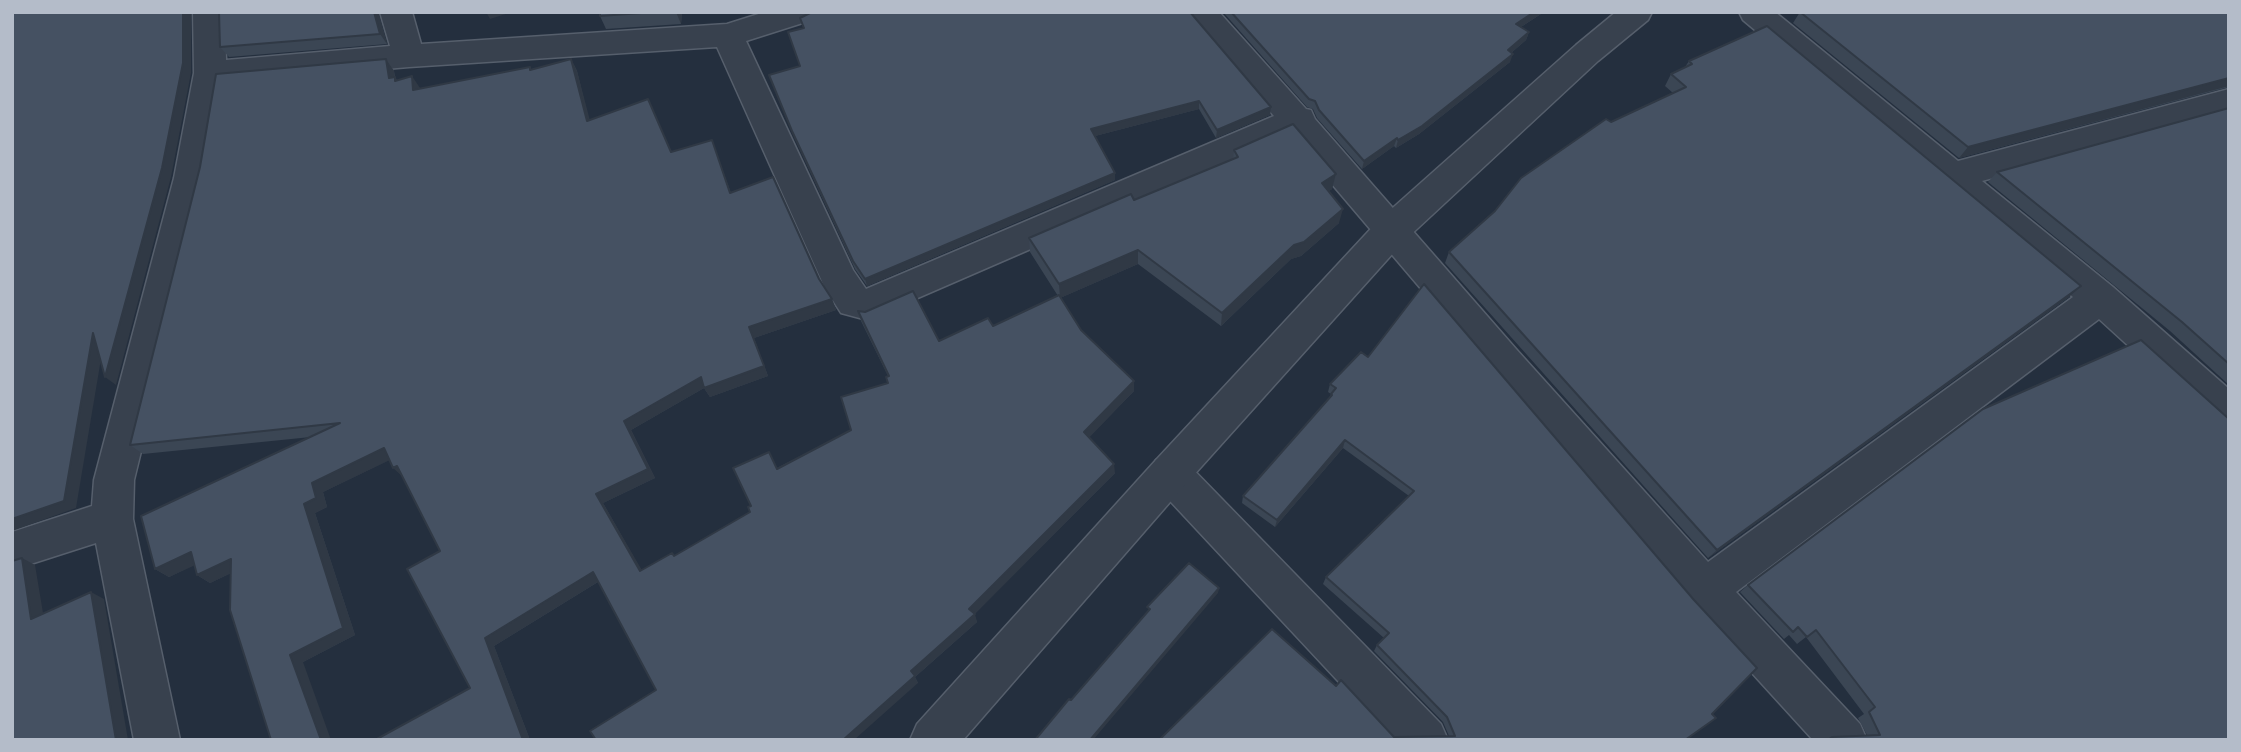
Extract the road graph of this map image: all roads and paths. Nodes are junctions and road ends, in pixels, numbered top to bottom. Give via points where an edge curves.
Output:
1 (209, 12) edge
2 (396, 12) edge
3 (572, 12) edge
4 (801, 12) edge
5 (1201, 12) edge
6 (1637, 12) edge
7 (1754, 12) edge
8 (728, 35) junction
9 (562, 46) junction
10 (409, 55) junction
11 (210, 73) junction
12 (2229, 100) edge
13 (1299, 120) junction
14 (1955, 175) junction
15 (1391, 231) junction
16 (2100, 298) junction
17 (2229, 412) edge
18 (1170, 473) junction
19 (112, 519) junction
20 (12, 551) edge
21 (1704, 590) junction
22 (157, 740) edge
23 (933, 740) edge
24 (1424, 740) edge
25 (1844, 740) edge

1 - 11 street
2 - 10 street
3 - 9 street
4 - 8 street
5 - 13 street
6 - 15 street
7 - 14 street
8 - 9 street
8 - 13 street via 838,278 854,302 867,305
9 - 10 street
10 - 11 street
11 - 19 street via 191,177 114,480
12 - 14 street
13 - 15 street
14 - 16 street
15 - 18 street
15 - 21 street
16 - 17 street
16 - 21 street
18 - 23 street
18 - 24 street
19 - 20 street
19 - 22 street
21 - 25 street

